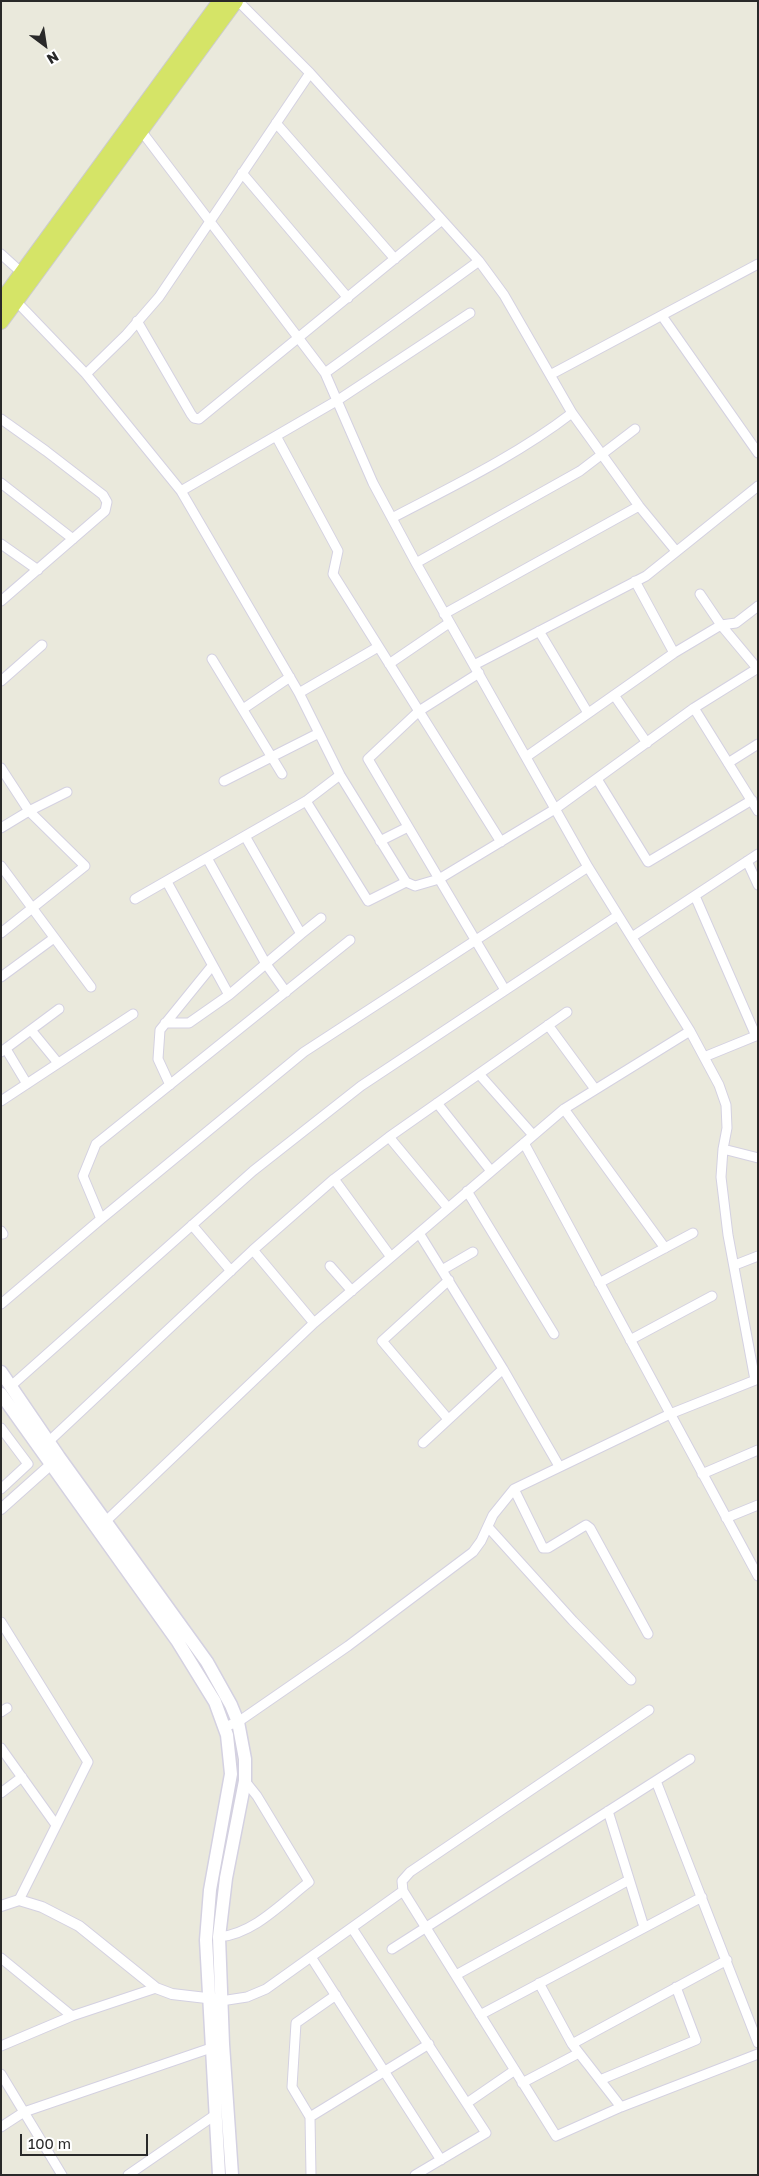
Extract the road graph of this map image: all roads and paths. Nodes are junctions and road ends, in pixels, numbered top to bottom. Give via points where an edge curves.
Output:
1 (220, 1) edge
2 (237, 1) edge
3 (310, 73) junction
4 (276, 123) junction
5 (138, 126) junction
6 (242, 174) junction
7 (210, 219) junction
8 (442, 220) junction
9 (1, 254) edge
10 (395, 259) junction
11 (479, 261) junction
12 (758, 264) edge
13 (22, 273) junction
14 (348, 298) junction
15 (1, 301) edge
16 (16, 301) junction
17 (470, 313) dead end
18 (662, 316) junction
19 (1, 322) edge
20 (137, 322) junction
21 (300, 338) junction
22 (325, 373) junction
23 (86, 374) junction
24 (550, 376) junction
25 (338, 400) junction
26 (572, 413) junction
27 (1, 419) edge
28 (635, 429) dead end
29 (276, 436) junction
30 (758, 453) edge
31 (602, 454) junction
32 (1, 483) edge
33 (758, 486) edge
34 (181, 491) junction
35 (638, 506) junction
36 (392, 518) junction
37 (73, 539) junction
38 (1, 544) edge
39 (676, 551) junction
40 (416, 563) junction
41 (38, 570) junction
42 (635, 582) junction
43 (700, 594) dead end
44 (1, 601) edge
45 (758, 606) edge
46 (447, 618) junction
47 (722, 625) junction
48 (539, 631) junction
49 (42, 645) dead end
50 (378, 647) junction
51 (674, 653) junction
52 (212, 659) dead end
53 (389, 664) junction
54 (757, 668) edge
55 (476, 669) junction
56 (290, 677) junction
57 (1, 681) edge
58 (299, 692) junction
59 (614, 696) junction
60 (694, 708) junction
61 (243, 709) junction
62 (419, 711) junction
63 (588, 713) junction
64 (319, 733) junction
65 (647, 743) junction
66 (758, 744) edge
67 (272, 756) junction
68 (526, 757) junction
69 (728, 763) junction
70 (1, 768) edge
71 (282, 774) dead end
72 (340, 775) junction
73 (597, 779) junction
74 (224, 781) dead end
75 (67, 792) dead end
76 (752, 800) junction
77 (306, 801) junction
78 (555, 810) junction
79 (29, 811) junction
80 (758, 811) edge
81 (408, 827) junction
82 (1, 828) edge
83 (245, 836) junction
84 (380, 841) junction
85 (501, 842) junction
86 (758, 854) edge
87 (207, 858) junction
88 (748, 861) junction
89 (1, 866) edge
90 (588, 867) junction
91 (438, 879) junction
92 (167, 882) junction
93 (406, 882) junction
94 (758, 885) edge
95 (695, 896) junction
96 (135, 899) dead end
97 (32, 909) junction
98 (617, 916) junction
99 (321, 918) dead end
100 (1, 934) edge
101 (301, 934) junction
102 (54, 938) junction
103 (632, 938) junction
104 (350, 940) dead end
105 (475, 941) junction
106 (266, 964) junction
107 (212, 966) junction
108 (1, 978) edge
109 (91, 987) dead end
110 (505, 990) junction
111 (286, 992) junction
112 (229, 995) junction
113 (60, 1009) dead end
114 (567, 1012) dead end
115 (134, 1014) dead end
116 (165, 1023) junction
117 (548, 1025) junction
118 (31, 1030) junction
119 (690, 1031) junction
120 (757, 1036) edge
121 (4, 1050) edge
122 (704, 1057) junction
123 (58, 1063) junction
124 (479, 1074) junction
125 (27, 1084) junction
126 (170, 1085) junction
127 (596, 1089) junction
128 (1, 1100) edge
129 (437, 1103) junction
130 (564, 1109) junction
131 (533, 1135) junction
132 (389, 1137) junction
133 (524, 1143) junction
134 (723, 1149) junction
135 (758, 1158) edge
136 (491, 1171) junction
137 (334, 1179) junction
138 (467, 1191) junction
139 (448, 1208) junction
140 (101, 1218) junction
141 (192, 1225) junction
142 (419, 1233) junction
143 (693, 1234) dead end
144 (665, 1248) junction
145 (253, 1250) junction
146 (473, 1252) dead end
147 (758, 1256) edge
148 (391, 1257) junction
149 (735, 1265) junction
150 (330, 1266) dead end
151 (442, 1270) junction
152 (231, 1271) junction
153 (448, 1280) junction
154 (599, 1283) junction
155 (352, 1291) junction
156 (712, 1296) dead end
157 (1, 1304) edge
158 (314, 1323) junction
159 (554, 1334) dead end
160 (630, 1340) junction
161 (503, 1369) junction
162 (1, 1372) edge
163 (756, 1380) edge
164 (6, 1390) edge
165 (670, 1414) junction
166 (448, 1419) junction
167 (1, 1428) edge
168 (422, 1442) dead end
169 (45, 1446) junction
170 (758, 1450) edge
171 (55, 1460) junction
172 (559, 1466) junction
173 (702, 1474) junction
174 (1, 1489) edge
175 (514, 1489) junction
176 (758, 1505) edge
177 (1, 1509) edge
178 (726, 1518) junction
179 (106, 1521) junction
180 (488, 1527) junction
181 (758, 1576) edge
182 (1, 1622) edge
183 (648, 1634) dead end
184 (631, 1680) dead end
185 (649, 1710) dead end
186 (238, 1722) junction
187 (224, 1727) junction
188 (1, 1748) edge
189 (690, 1759) dead end
190 (22, 1777) junction
191 (656, 1780) junction
192 (245, 1781) junction
193 (1, 1793) edge
194 (608, 1811) junction
195 (56, 1825) junction
196 (630, 1880) junction
197 (403, 1891) junction
198 (702, 1897) junction
199 (19, 1900) junction
200 (1, 1906) edge
201 (426, 1927) junction
202 (352, 1928) junction
203 (644, 1928) junction
204 (219, 1938) junction
205 (392, 1949) dead end
206 (311, 1957) junction
207 (1, 1958) edge
208 (727, 1960) junction
209 (456, 1975) junction
210 (539, 1983) junction
211 (676, 1987) junction
212 (156, 1988) junction
213 (336, 1995) junction
214 (208, 1997) junction
215 (221, 2000) junction
216 (480, 2014) junction
217 (72, 2016) junction
218 (758, 2043) edge
219 (428, 2044) junction
220 (572, 2044) junction
221 (1, 2046) edge
222 (211, 2048) junction
223 (579, 2054) junction
224 (758, 2054) edge
225 (515, 2070) junction
226 (384, 2071) junction
227 (1, 2074) edge
228 (600, 2080) junction
229 (522, 2083) junction
230 (467, 2103) junction
231 (621, 2107) junction
232 (24, 2112) junction
233 (215, 2115) junction
234 (310, 2117) junction
235 (1, 2127) edge
236 (441, 2160) junction
237 (62, 2175) edge
238 (128, 2175) edge
239 (219, 2175) edge
240 (232, 2175) edge
241 (311, 2175) edge
242 (415, 2175) edge

1 - 5 main road
2 - 3 street
2 - 5 main road
3 - 4 street
3 - 8 street
4 - 6 street
4 - 10 street
5 - 7 street
5 - 13 main road
5 - 16 main road
6 - 7 street
6 - 14 street
7 - 20 street
7 - 21 street
8 - 10 street
8 - 11 street
9 - 13 street
10 - 14 street
11 - 22 street
11 - 24 street via 504,295
12 - 18 street
13 - 15 main road
14 - 21 street
16 - 19 main road
16 - 23 street
17 - 25 street
18 - 24 street
18 - 30 street
20 - 21 street via 191,414 199,419
20 - 23 street
21 - 22 street
22 - 25 street
23 - 34 street
24 - 26 street
25 - 29 street
25 - 36 street via 373,483
26 - 31 street
26 - 36 street via 488,468
27 - 37 street via 46,450 107,502 106,511
28 - 31 street
29 - 34 street
29 - 50 street via 338,551 333,574
31 - 35 street
31 - 40 street via 580,471
32 - 37 street
33 - 39 street
34 - 56 street
35 - 39 street
35 - 46 street
36 - 40 street
37 - 41 street
38 - 41 street
39 - 42 street
40 - 46 street
41 - 44 street
42 - 48 street
42 - 51 street
43 - 47 street
45 - 47 street via 736,623
46 - 53 street
46 - 55 street
47 - 51 street
47 - 54 street
48 - 55 street
48 - 63 street
49 - 57 street
50 - 53 street
50 - 58 street
51 - 59 street
52 - 61 street
53 - 62 street
54 - 60 street
55 - 62 street
55 - 68 street
56 - 58 street
56 - 61 street
58 - 64 street
59 - 63 street
59 - 65 street
60 - 65 street
60 - 69 street
61 - 67 street
62 - 81 street via 368,759
62 - 85 street
63 - 68 street
64 - 67 street
64 - 72 street
65 - 73 street
66 - 69 street
67 - 71 street
67 - 74 street
68 - 78 street
69 - 76 street
70 - 79 street
72 - 77 street
72 - 84 street
73 - 76 street via 648,862
73 - 78 street
75 - 79 street
76 - 80 street
77 - 83 street
77 - 93 street via 368,901
78 - 85 street
78 - 90 street
79 - 82 street
79 - 97 street via 85,866
81 - 84 street
81 - 91 street
83 - 87 street
83 - 101 street
84 - 93 street
85 - 91 street
86 - 88 street
87 - 92 street
87 - 106 street
88 - 94 street
88 - 95 street
89 - 97 street
90 - 98 street
90 - 105 street
91 - 93 street via 415,886
91 - 105 street
92 - 96 street
92 - 107 street
95 - 103 street
95 - 120 street
97 - 100 street
97 - 102 street
98 - 103 street
98 - 110 street
99 - 101 street
101 - 106 street
102 - 108 street
102 - 109 street
103 - 119 street
104 - 111 street
105 - 110 street
105 - 140 street via 304,1052
106 - 111 street
106 - 112 street
107 - 112 street
107 - 116 street
110 - 141 street via 361,1086 252,1171
111 - 126 street
112 - 116 street via 188,1023
113 - 118 street
114 - 117 street
115 - 123 street
116 - 126 street via 160,1030 158,1059
117 - 124 street
117 - 127 street
118 - 121 street
118 - 123 street
119 - 122 street
119 - 127 street
120 - 122 street
121 - 125 street
122 - 134 street via 726,1105 727,1128
123 - 125 street
124 - 129 street
124 - 131 street
125 - 128 street
126 - 140 street via 96,1144 83,1176
127 - 130 street
129 - 132 street
129 - 136 street
130 - 131 street
130 - 144 street
131 - 133 street
132 - 137 street
132 - 139 street
133 - 136 street
133 - 154 street
134 - 135 street
134 - 149 street via 721,1177
136 - 138 street
137 - 145 street
137 - 148 street
138 - 139 street
138 - 159 street
139 - 142 street
140 - 157 street
141 - 152 street
141 - 164 street
142 - 148 street
142 - 151 street
143 - 144 street
144 - 154 street
145 - 152 street
145 - 158 street
146 - 151 street
147 - 149 street
148 - 155 street
149 - 163 street
150 - 155 street
151 - 153 street
152 - 169 street
153 - 161 street
153 - 166 street via 382,1340
154 - 160 street
155 - 158 street
156 - 160 street
158 - 179 street
160 - 165 street
161 - 166 street
161 - 172 street
162 - 164 main road
163 - 165 street
164 - 169 main road
165 - 172 street
165 - 173 street
166 - 168 street
167 - 174 street via 28,1464
169 - 171 main road
170 - 173 street
171 - 177 street
171 - 179 main road
171 - 187 main road via 178,1642 215,1702
172 - 175 street
173 - 178 street
175 - 180 street via 501,1503
175 - 183 street via 543,1548 586,1525 590,1528
176 - 178 street
178 - 181 street
179 - 186 main road via 207,1662
180 - 184 street
180 - 186 street via 477,1547 452,1569
182 - 195 street via 88,1762
185 - 197 street via 410,1872 402,1881
186 - 187 street
186 - 192 main road via 245,1759
187 - 214 main road via 231,1774 206,1924
188 - 190 street
189 - 191 street
190 - 193 street
190 - 195 street
191 - 194 street
191 - 198 street
192 - 204 main road via 226,1878
192 - 204 street via 309,1882 252,1926
194 - 196 street
194 - 201 street
195 - 199 street
196 - 203 street
196 - 209 street
197 - 201 street
197 - 202 street
198 - 203 street
198 - 208 street
199 - 200 street
199 - 212 street via 42,1907 79,1926
201 - 205 street
201 - 209 street
202 - 206 street
202 - 219 street
203 - 210 street
204 - 215 main road
206 - 213 street
206 - 215 street via 258,1994
207 - 217 street
208 - 211 street
208 - 218 street
209 - 216 street
210 - 216 street
210 - 220 street
211 - 220 street
211 - 228 street via 696,2040
212 - 214 street via 172,1994
212 - 217 street
213 - 226 street
213 - 234 street via 296,2023 292,2087
214 - 215 street
214 - 222 main road
215 - 240 main road
216 - 225 street
217 - 221 street
219 - 226 street
219 - 230 street
220 - 223 street
222 - 232 street
222 - 233 main road
223 - 228 street
223 - 229 street
224 - 231 street
225 - 229 street
225 - 230 street
226 - 234 street
226 - 236 street
227 - 232 street
228 - 231 street
229 - 231 street via 556,2136
230 - 236 street via 486,2133
232 - 235 street
232 - 237 street
233 - 238 street
233 - 239 main road
234 - 241 street
236 - 242 street

